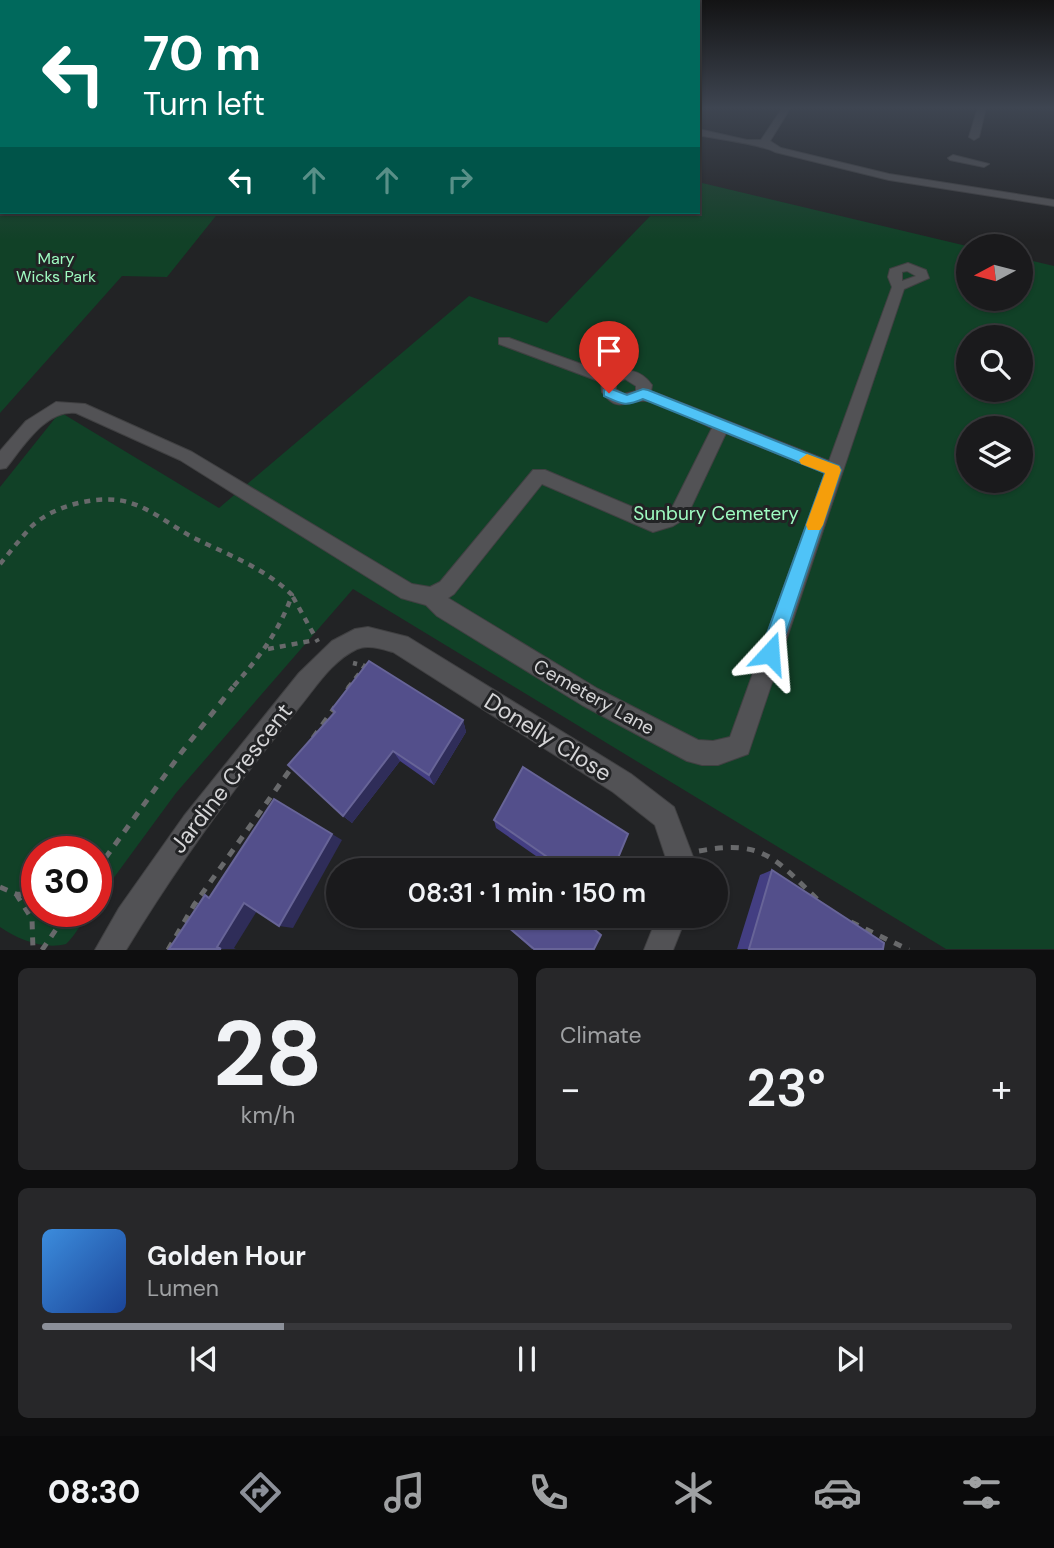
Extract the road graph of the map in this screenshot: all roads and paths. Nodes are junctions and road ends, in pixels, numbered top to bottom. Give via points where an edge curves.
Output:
1 (787, 151) edge
2 (953, 158) dead end
3 (984, 164) dead end
4 (967, 169) junction
5 (966, 189) junction
6 (1054, 203) edge
7 (898, 286) dead end
8 (504, 341) dead end
9 (609, 380) junction
10 (643, 394) junction
11 (721, 426) junction
12 (0, 463) edge
13 (834, 470) junction
14 (0, 564) edge
15 (292, 595) junction
16 (432, 597) junction
17 (378, 636) joint
18 (324, 648) junction
19 (266, 649) junction
20 (312, 740) edge
21 (296, 762) edge
22 (112, 849) edge
23 (681, 858) edge
24 (696, 858) edge
25 (0, 887) edge
26 (16, 894) junction
27 (21, 894) edge
28 (822, 904) edge
29 (842, 918) edge
30 (58, 927) edge
31 (667, 928) edge
32 (33, 950) edge
33 (42, 950) edge
34 (109, 950) edge
35 (168, 950) edge
36 (658, 950) edge
37 (909, 950) edge

1 - 5 street via 889,177
2 - 4 street
3 - 4 street
4 - 5 street
5 - 6 street
7 - 13 street, Cemetery Lane
8 - 9 street
9 - 10 street via 625,374 637,378 644,385
9 - 10 street via 607,388 614,397 627,400
10 - 11 street
11 - 13 street
11 - 16 street via 679,513 666,521 653,524 539,475 447,588
12 - 16 street, Cemetery Lane via 32,425 62,406 79,408 186,456 408,592
13 - 16 street, Cemetery Lane via 740,745 724,752 696,752 590,696 444,609
14 - 15 path via 33,525 67,506 100,499 129,502 275,578
15 - 18 path
15 - 19 path via 285,618
17 - 18 street, Jardine Crescent
17 - 23 street, Donelly Close via 400,643 622,783 665,816
18 - 19 path via 291,643
18 - 20 path via 365,666
18 - 34 street, Jardine Crescent via 320,666 249,751 144,894
19 - 22 path via 213,710
21 - 35 path via 194,905
24 - 28 path via 736,846 753,848 780,864
25 - 26 path
26 - 27 path
26 - 32 path via 31,911
29 - 37 path
30 - 33 path
31 - 36 street

